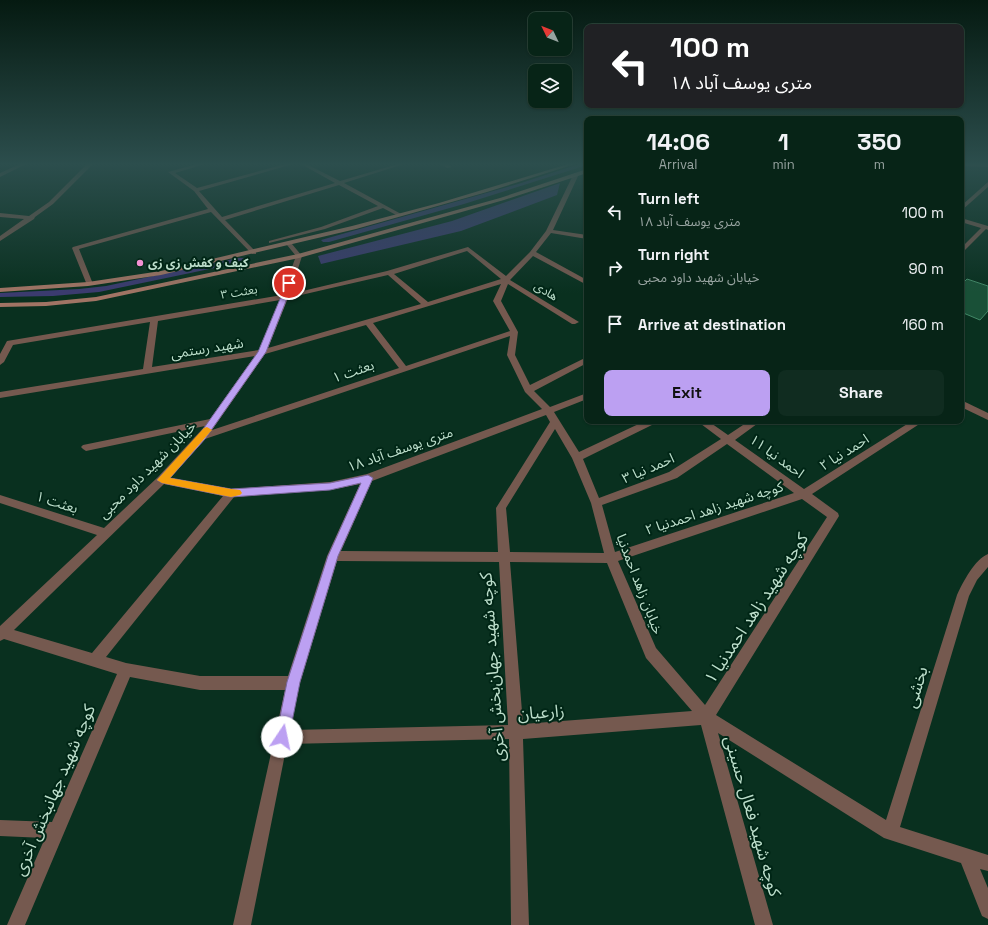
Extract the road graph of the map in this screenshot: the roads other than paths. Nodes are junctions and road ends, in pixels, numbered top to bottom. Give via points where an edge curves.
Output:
1 (46, 207) edge
2 (210, 207) edge
3 (261, 207) edge
4 (380, 207) edge
5 (385, 207) edge
6 (428, 207) edge
7 (473, 207) edge
8 (560, 207) edge
9 (212, 210) junction
10 (0, 215) edge
11 (400, 215) junction
12 (32, 218) junction
13 (222, 219) junction
14 (964, 221) edge
15 (986, 228) edge
16 (549, 231) junction
17 (584, 237) edge
18 (0, 239) edge
19 (270, 242) dead end
20 (290, 245) junction
21 (468, 249) joint
22 (964, 249) edge
23 (254, 252) junction
24 (532, 252) junction
25 (299, 256) junction
26 (262, 264) junction
27 (389, 273) junction
28 (506, 280) junction
29 (584, 281) edge
30 (89, 284) junction
31 (0, 290) edge
32 (285, 297) junction
33 (426, 304) junction
34 (0, 305) edge
35 (154, 319) junction
36 (368, 322) junction
37 (575, 322) dead end
38 (514, 332) junction
39 (262, 352) junction
40 (0, 362) edge
41 (584, 362) edge
42 (404, 369) junction
43 (147, 371) junction
44 (528, 390) junction
45 (0, 395) edge
46 (584, 397) edge
47 (964, 405) edge
48 (548, 410) junction
49 (988, 417) edge
50 (214, 421) junction
51 (555, 422) junction
52 (647, 424) edge
53 (706, 424) edge
54 (752, 424) edge
55 (914, 424) edge
56 (202, 437) junction
57 (729, 439) junction
58 (86, 447) dead end
59 (577, 457) junction
60 (368, 478) junction
61 (162, 480) junction
62 (231, 493) junction
63 (804, 494) junction
64 (0, 500) edge
65 (596, 503) junction
66 (834, 516) joint
67 (105, 533) junction
68 (333, 556) junction
69 (503, 557) junction
70 (611, 558) junction
71 (988, 559) edge
72 (1, 633) edge
73 (95, 660) junction
74 (126, 670) junction
75 (293, 682) junction
76 (706, 717) junction
77 (516, 732) junction
78 (282, 737) junction
79 (0, 828) edge
80 (57, 830) junction
81 (890, 832) junction
82 (967, 856) junction
83 (988, 863) edge
84 (988, 910) edge
85 (16, 925) edge
86 (242, 925) edge
87 (520, 925) edge
88 (764, 925) edge

1 - 12 street
2 - 9 street
3 - 13 street
4 - 19 street via 323,228
5 - 11 street
6 - 11 main road
7 - 25 main road
8 - 16 street
9 - 13 street
9 - 30 street via 75,248
10 - 12 street
11 - 20 main road
12 - 18 street
13 - 23 street
14 - 15 street
15 - 22 street
16 - 17 street
16 - 24 street
20 - 23 main road
20 - 25 street
21 - 27 street, بعثت ۳
21 - 28 street, هادی
23 - 26 main road
23 - 30 main road via 145,276
24 - 28 street
24 - 29 street
25 - 26 main road
25 - 32 street, خیابان شهید داود محبی
26 - 34 main road via 96,299
27 - 32 street, بعثت ۳
27 - 33 street
28 - 33 street, شهید رستمی
28 - 37 street, هادی
28 - 38 street via 497,301
30 - 31 main road
32 - 35 street, بعثت ۳
32 - 39 street, خیابان شهید داود محبی
33 - 36 street, شهید رستمی
35 - 40 street, بعثت ۳ via 10,343
35 - 43 street
36 - 39 street, شهید رستمی
36 - 42 street
38 - 42 street, بعثت ۱
38 - 44 street, خیابان زاهد احمدنیا via 511,355
39 - 43 street, شهید رستمی
39 - 50 street, خیابان شهید داود محبی
41 - 44 street
42 - 56 street, بعثت ۱
43 - 45 street, شهید رستمی
44 - 48 street, خیابان زاهد احمدنیا
46 - 48 street, ۱۸ متری یوسف آباد
47 - 49 street
48 - 51 street, خیابان زاهد احمدنیا
48 - 60 street, ۱۸ متری یوسف آباد
50 - 56 street, خیابان شهید داود محبی
50 - 58 street
51 - 59 street, خیابان زاهد احمدنیا
51 - 69 street, کوچه شهید جهان‌بخش آخری via 501,508
52 - 59 street
53 - 57 street, احمد نیا ۱۱
54 - 57 street, احمد نیا ۳
55 - 63 street, احمد نیا ۲
56 - 61 street, خیابان شهید داود محبی
57 - 63 street, احمد نیا ۱۱
57 - 65 street, احمد نیا ۳ via 673,475
59 - 65 street, خیابان زاهد احمدنیا
60 - 62 street, ۱۸ متری یوسف آباد via 330,486
60 - 68 street
61 - 62 street, ۱۸ متری یوسف آباد
61 - 67 street, خیابان شهید داود محبی
62 - 73 street
63 - 66 street, احمد نیا ۱۱
63 - 70 street, کوچه شهید زاهد احمدنیا ۲
64 - 67 street, بعثت ۱
65 - 70 street, خیابان زاهد احمدنیا
66 - 76 street, کوچه شهید زاهد احمدنیا ۱
67 - 72 street, خیابان شهید داود محبی
68 - 69 street, کوچه شهید زاهد احمدنیا ۲
68 - 75 street
69 - 70 street, کوچه شهید زاهد احمدنیا ۲
69 - 77 street, کوچه شهید جهان‌بخش آخری
70 - 76 street, خیابان زاهد احمدنیا via 651,653
71 - 81 street, بخشی via 973,576 963,595
72 - 73 street
73 - 74 street
74 - 75 street via 200,683
74 - 80 street, کوچه شهید جهانبخش آخری
75 - 78 street
76 - 77 street, زارعیان
76 - 81 street, خیابان زاهد احمدنیا
76 - 88 street, کوچه شهید فعال حسینی
77 - 78 street, زارعیان
77 - 87 street, کوچه شهید جهان‌بخش آخری
78 - 86 street
79 - 80 street
80 - 85 street, کوچه شهید جهانبخش آخری
81 - 82 street, خیابان زاهد احمدنیا
82 - 83 street, خیابان زاهد احمدنیا
82 - 84 street

